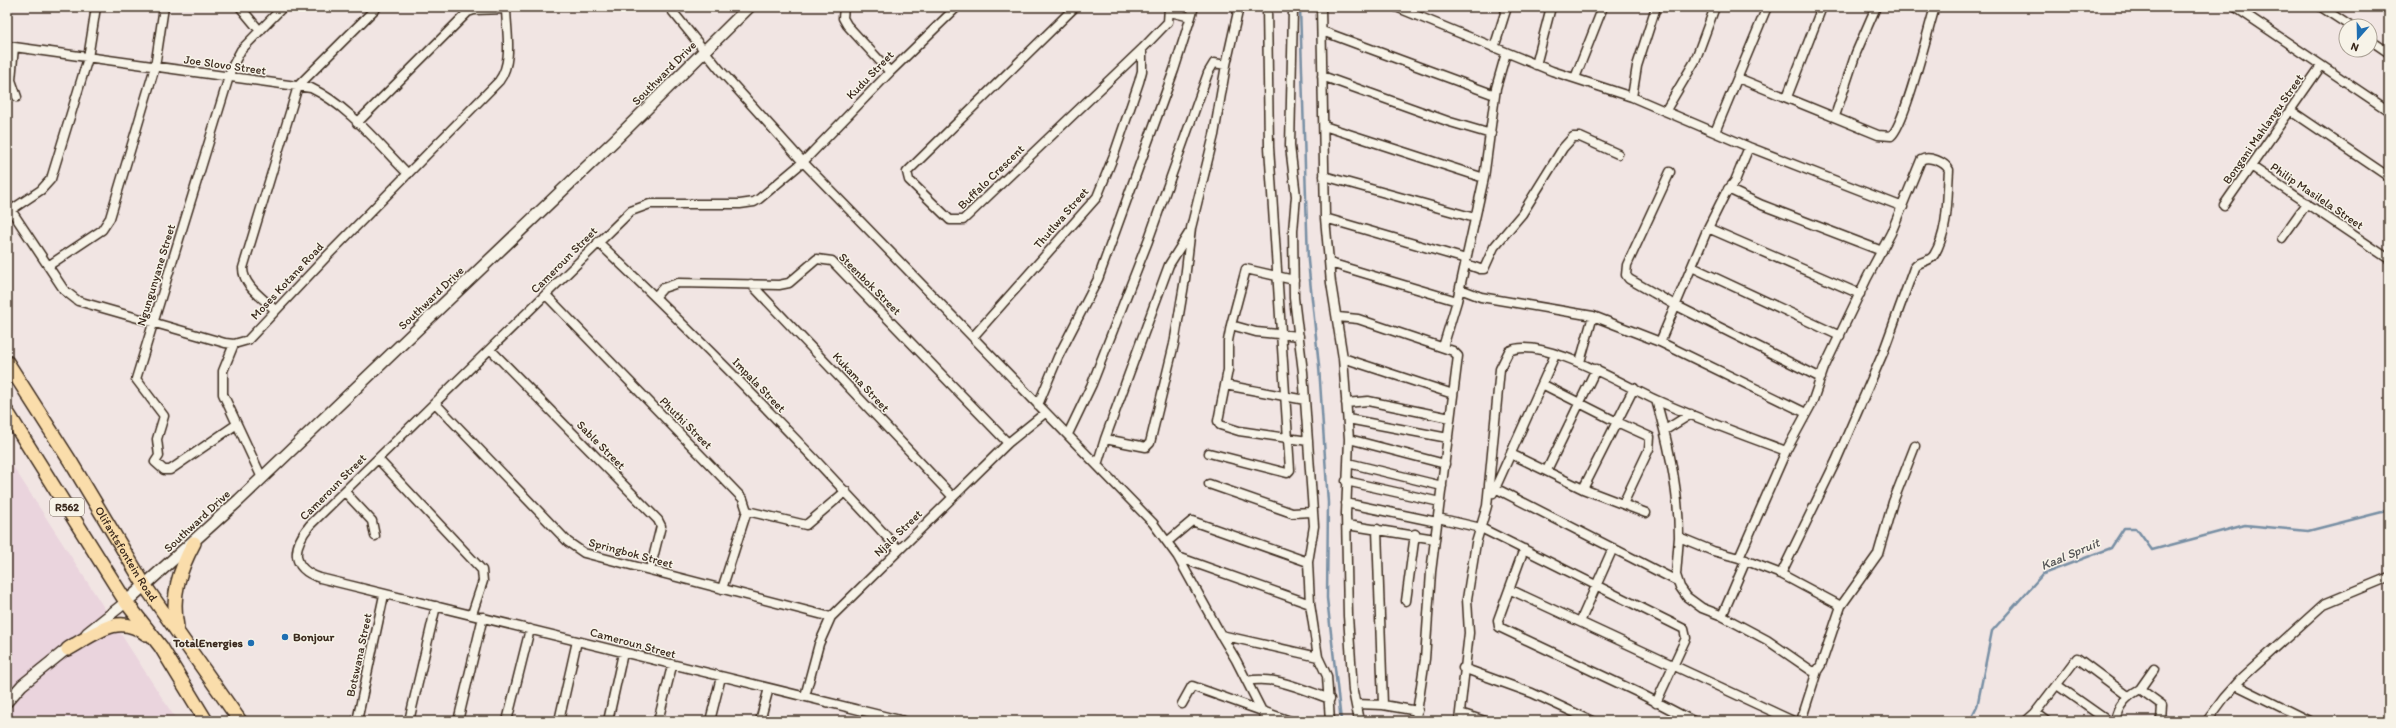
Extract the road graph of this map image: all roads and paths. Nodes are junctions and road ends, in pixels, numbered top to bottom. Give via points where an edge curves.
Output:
1 (96, 7) edge
2 (164, 7) edge
3 (240, 7) edge
4 (283, 7) edge
5 (377, 7) edge
6 (669, 7) edge
7 (750, 7) edge
8 (844, 7) edge
9 (957, 7) edge
10 (1075, 7) edge
11 (1194, 7) edge
12 (1239, 7) edge
13 (1267, 7) edge
14 (1321, 7) edge
15 (1396, 7) edge
16 (1507, 7) edge
17 (1551, 7) edge
18 (1603, 7) edge
19 (1656, 7) edge
20 (1715, 7) edge
21 (1767, 7) edge
22 (1822, 7) edge
23 (1876, 7) edge
24 (1935, 7) edge
25 (2235, 7) edge
26 (2321, 7) edge
27 (506, 8) edge
28 (1170, 9) edge
29 (1293, 10) dead end
30 (1191, 17) junction
31 (2338, 18) edge
32 (260, 31) junction
33 (1322, 31) junction
34 (2378, 45) edge
35 (10, 47) edge
36 (1494, 48) junction
37 (1142, 49) junction
38 (705, 50) junction
39 (1506, 53) junction
40 (2389, 53) edge
41 (88, 58) junction
42 (1226, 65) junction
43 (1536, 65) junction
44 (2322, 66) junction
45 (155, 67) junction
46 (890, 72) junction
47 (1322, 76) junction
48 (228, 78) junction
49 (1574, 78) junction
50 (1738, 78) junction
51 (298, 86) junction
52 (1495, 95) junction
53 (18, 97) dead end
54 (1632, 97) junction
55 (1787, 97) junction
56 (1666, 110) junction
57 (2290, 110) junction
58 (2389, 111) edge
59 (1835, 116) junction
60 (357, 123) junction
61 (1324, 126) junction
62 (1715, 132) junction
63 (1491, 134) junction
64 (1749, 147) junction
65 (1618, 154) dead end
66 (803, 162) junction
67 (2251, 166) junction
68 (1670, 172) dead end
69 (408, 174) junction
70 (1324, 176) junction
71 (2389, 177) edge
72 (1484, 178) junction
73 (1728, 189) junction
74 (2306, 203) junction
75 (2224, 205) dead end
76 (9, 207) edge
77 (1903, 207) junction
78 (1325, 218) junction
79 (1475, 218) junction
80 (1191, 228) junction
81 (1708, 228) junction
82 (2282, 238) dead end
83 (598, 242) junction
84 (1882, 251) junction
85 (2389, 259) edge
86 (1466, 261) junction
87 (1330, 263) junction
88 (48, 266) junction
89 (1692, 266) junction
90 (1276, 276) junction
91 (1294, 280) junction
92 (751, 284) junction
93 (1460, 289) junction
94 (1860, 294) junction
95 (546, 295) junction
96 (655, 296) junction
97 (1457, 301) junction
98 (1675, 305) junction
99 (275, 310) junction
100 (1594, 316) junction
101 (1338, 317) junction
102 (154, 323) junction
103 (1231, 325) junction
104 (1280, 335) junction
105 (1299, 336) junction
106 (1840, 336) junction
107 (973, 337) junction
108 (1660, 342) junction
109 (234, 344) junction
110 (1443, 347) junction
111 (490, 350) junction
112 (1556, 355) junction
113 (1343, 358) junction
114 (7, 362) edge
115 (1580, 362) junction
116 (1596, 369) junction
117 (1820, 378) junction
118 (1542, 384) junction
119 (1225, 385) junction
120 (1634, 388) junction
121 (1453, 394) junction
122 (1284, 396) junction
123 (1305, 400) junction
124 (1656, 400) junction
125 (436, 403) junction
126 (1346, 403) junction
127 (1579, 404) junction
128 (1038, 405) junction
129 (7, 412) edge
130 (1045, 413) junction
131 (1806, 413) junction
132 (1691, 414) junction
133 (1450, 418) junction
134 (1348, 419) junction
135 (1617, 422) junction
136 (237, 424) junction
137 (1665, 430) junction
138 (1068, 434) junction
139 (1289, 438) junction
140 (1349, 438) junction
141 (1448, 438) junction
142 (1105, 439) junction
143 (1308, 441) junction
144 (1008, 443) junction
145 (1915, 446) dead end
146 (1786, 451) junction
147 (1209, 453) dead end
148 (1511, 454) junction
149 (378, 459) junction
150 (1348, 463) junction
151 (1445, 464) junction
152 (1097, 465) junction
153 (1547, 470) junction
154 (262, 478) junction
155 (1346, 481) junction
156 (1209, 484) dead end
157 (1442, 486) junction
158 (1496, 488) junction
159 (1583, 489) junction
160 (846, 491) junction
161 (345, 492) junction
162 (953, 497) junction
163 (1440, 502) junction
164 (1346, 503) junction
165 (1623, 504) junction
166 (1487, 506) junction
167 (747, 511) junction
168 (1312, 512) junction
169 (1646, 512) dead end
170 (1438, 520) junction
171 (1347, 525) junction
172 (1481, 528) junction
173 (1377, 529) junction
174 (1415, 534) junction
175 (375, 536) dead end
176 (1679, 537) junction
177 (1435, 539) junction
178 (1167, 542) junction
179 (194, 543) junction
180 (1613, 548) junction
181 (898, 549) junction
182 (1524, 549) junction
183 (1178, 558) junction
184 (1743, 559) junction
185 (1308, 562) junction
186 (650, 570) junction
187 (1781, 574) junction
188 (2389, 577) edge
189 (1677, 581) junction
190 (1597, 585) junction
191 (145, 586) junction
192 (722, 589) junction
193 (1510, 590) junction
194 (384, 595) junction
195 (1406, 601) dead end
196 (126, 602) junction
197 (1310, 604) junction
198 (436, 606) junction
199 (1841, 606) junction
200 (472, 614) junction
201 (1722, 616) junction
202 (483, 617) junction
203 (831, 617) junction
204 (1580, 622) junction
205 (530, 629) junction
206 (178, 630) junction
207 (1221, 635) junction
208 (578, 641) junction
209 (161, 647) junction
210 (68, 649) junction
211 (624, 653) junction
212 (1318, 658) junction
213 (1673, 665) junction
214 (672, 666) junction
215 (1464, 668) junction
216 (2154, 669) dead end
217 (1817, 671) junction
218 (721, 677) junction
219 (1247, 681) junction
220 (2236, 684) junction
221 (2057, 685) junction
222 (769, 688) junction
223 (2140, 689) junction
224 (805, 696) junction
225 (2128, 696) junction
226 (1330, 699) junction
227 (7, 702) edge
228 (1656, 703) junction
229 (1182, 704) dead end
230 (1356, 704) junction
231 (1383, 705) junction
232 (1262, 711) junction
233 (2035, 713) junction
234 (1460, 717) edge
235 (1418, 718) edge
236 (891, 719) edge
237 (206, 721) edge
238 (240, 721) edge
239 (357, 721) edge
240 (409, 721) edge
241 (458, 721) edge
242 (508, 721) edge
243 (559, 721) edge
244 (608, 721) edge
245 (658, 721) edge
246 (710, 721) edge
247 (760, 721) edge
248 (904, 721) edge
249 (1267, 721) edge
250 (1290, 721) edge
251 (1330, 721) edge
252 (1359, 721) edge
253 (1484, 721) edge
254 (1592, 721) edge
255 (1693, 721) edge
256 (1793, 721) edge
257 (1801, 721) edge
258 (2026, 721) edge
259 (2046, 721) edge
260 (2108, 721) edge
261 (2115, 721) edge
262 (2161, 721) edge
263 (2207, 721) edge
264 (2309, 721) edge

1 - 41 street
2 - 45 street
3 - 32 street
4 - 32 street, Ngungunyane Street
5 - 51 street
6 - 38 street
7 - 38 main road, Southward Drive
8 - 46 street via 843,18 847,25
9 - 46 street, Kudu Street
10 - 37 street, Buffalo Crescent via 907,172 909,180 950,220 964,220
11 - 30 street
12 - 42 street
13 - 90 street via 1269,147
14 - 33 street
15 - 36 street
16 - 36 street
17 - 43 street
18 - 49 street
19 - 54 street via 1637,66
20 - 56 street via 1695,61
21 - 50 street
22 - 55 street
23 - 59 street via 1856,53
24 - 59 street via 1905,108 1893,134 1888,137 1878,135
25 - 44 street
26 - 31 street
27 - 60 street via 468,12
27 - 69 street, Moses Kotane Road via 507,57 503,76
28 - 30 street
28 - 37 street, Buffalo Crescent via 1165,26
29 - 91 street via 1290,146 1296,196 1293,230
30 - 128 street via 1098,279 1058,357
32 - 48 street, Ngungunyane Street via 242,50
33 - 47 street
33 - 52 street
34 - 40 street
35 - 41 street, Joe Slovo Street
35 - 53 street via 11,80
36 - 39 street
37 - 107 street, Thutlwa Street via 1139,82 1097,197
38 - 66 street
38 - 154 main road, Southward Drive via 616,140
39 - 43 street
39 - 52 street
41 - 45 street, Joe Slovo Street
41 - 76 street via 51,179 41,190
42 - 80 street via 1214,135
42 - 138 street via 1214,63 1208,73 1148,241 1092,384
43 - 49 street
44 - 57 street, Bongani Mahlangu Street
44 - 58 street
45 - 48 street, Joe Slovo Street
45 - 88 street via 107,224
46 - 66 street, Kudu Street
47 - 61 street
47 - 63 street
48 - 51 street, Joe Slovo Street
48 - 102 street, Ngungunyane Street
49 - 54 street
50 - 55 street
50 - 62 street
51 - 60 street, Joe Slovo Street via 319,92
51 - 99 street via 243,268 246,282
52 - 63 street
54 - 56 street
55 - 59 street
56 - 62 street
57 - 67 street, Bongani Mahlangu Street
57 - 71 street
60 - 69 street, Joe Slovo Street
61 - 70 street
61 - 72 street
62 - 64 street
63 - 72 street
64 - 73 street via 1735,181
64 - 77 street
65 - 86 street via 1580,137 1573,137 1563,148 1522,214 1494,247 1484,268 1480,269
66 - 83 street, Cameroun Street via 754,202 641,206 631,211
66 - 107 street
67 - 74 street, Philip Masilela Street
67 - 75 street, Bongani Mahlangu Street
68 - 98 street via 1626,275 1632,282
69 - 99 street, Moses Kotane Road
70 - 78 street
70 - 79 street
72 - 79 street
73 - 81 street
73 - 84 street
74 - 82 street
74 - 85 street, Philip Masilela Street
76 - 88 street
77 - 84 street
77 - 187 street via 1922,159 1938,161 1948,168 1949,207 1937,250 1932,258 1918,263 1914,268 1884,353 1836,461
78 - 86 street
78 - 87 street
79 - 86 street
80 - 142 street via 1169,265
80 - 142 street via 1180,315 1150,444 1146,447
81 - 89 street
81 - 94 street
83 - 95 street, Cameroun Street
83 - 96 street, Impala Street
84 - 94 street
86 - 93 street
87 - 97 street
87 - 101 street
88 - 102 street via 64,290 78,301
89 - 98 street
89 - 106 street
90 - 91 street
90 - 103 street via 1246,269
90 - 104 street
91 - 105 street
92 - 96 street, Steenbok Street via 678,284 663,288
92 - 144 street, Steenbok Street via 789,283 817,259 832,261
92 - 162 street, Kukama Street
93 - 97 street
93 - 100 street via 1481,297
94 - 106 street
95 - 111 street, Cameroun Street
95 - 167 street, Phuthi Street via 743,499
96 - 160 street, Impala Street
97 - 110 street
98 - 108 street
98 - 117 street
99 - 109 street, Moses Kotane Road via 248,340
100 - 108 street
100 - 115 street
101 - 110 street via 1358,319
101 - 113 street
102 - 109 street
102 - 136 street, Ngungunyane Street via 136,379 165,418 157,439 159,454 155,465 169,470
103 - 104 street
103 - 119 street
104 - 105 street
104 - 122 street
105 - 123 street
106 - 117 street
107 - 128 street
108 - 131 street
109 - 136 street via 225,364 221,383 223,394
110 - 121 street via 1458,356
111 - 125 street, Cameroun Street
111 - 186 street, Sable Street via 658,520 661,526
112 - 115 street
112 - 118 street
112 - 166 street via 1517,347 1509,351 1502,361
113 - 121 street
113 - 126 street
114 - 191 main road, Olifantsfontein Road / R562
115 - 116 street
116 - 120 street
116 - 127 street
117 - 131 street
118 - 127 street
118 - 148 street
119 - 122 street
119 - 139 street via 1218,413 1220,425 1239,431
120 - 124 street
120 - 135 street
121 - 133 street
122 - 123 street
122 - 139 street
123 - 143 street
124 - 132 street
124 - 137 street
125 - 149 street, Cameroun Street
125 - 186 street, Springbok Street via 568,542 584,553
126 - 133 street via 1368,401
126 - 134 street
127 - 135 street
127 - 153 street
128 - 130 street
129 - 196 main road, Olifantsfontein Road / R562
130 - 138 street
130 - 144 street, Njala Street
131 - 146 street
132 - 137 street
132 - 146 street
133 - 141 street
134 - 140 street
134 - 141 street
135 - 159 street
135 - 165 street via 1648,435 1651,441
136 - 154 street
137 - 176 street via 1677,491
138 - 152 street
139 - 143 street
139 - 147 street via 1290,470 1287,473
140 - 150 street
140 - 151 street
141 - 151 street
142 - 152 street
143 - 168 street
144 - 162 street, Njala Street
145 - 199 street via 1893,502 1878,554
146 - 184 street
148 - 153 street
148 - 158 street
149 - 161 street, Cameroun Street
149 - 200 street via 482,570 483,581
150 - 155 street
150 - 157 street
151 - 157 street
152 - 178 street via 1153,523
153 - 159 street
154 - 179 main road, Southward Drive
155 - 163 street
155 - 164 street
156 - 168 street via 1292,513
157 - 163 street
158 - 166 street
158 - 180 street
159 - 165 street
160 - 167 street via 806,525
160 - 181 street, Impala Street
161 - 175 street via 372,521
161 - 194 street, Cameroun Street via 304,533 298,550 298,564 306,573
162 - 181 street, Njala Street
163 - 170 street
164 - 170 street
164 - 171 street
165 - 169 street
166 - 172 street
167 - 192 street
168 - 185 street via 1314,526
170 - 172 street
170 - 177 street
171 - 173 street
171 - 230 street via 1348,616
172 - 182 street
172 - 215 street via 1467,599 1469,633
173 - 174 street
173 - 231 street
174 - 177 street
174 - 195 street
176 - 184 street via 1713,551
176 - 189 street
177 - 235 street
178 - 183 street
178 - 185 street via 1192,521
179 - 191 main road, Southward Drive
179 - 206 main road via 174,594
180 - 189 street
180 - 190 street
181 - 203 street, Njala Street
182 - 190 street
182 - 193 street
183 - 197 street
183 - 207 street
184 - 187 street
184 - 201 street
185 - 197 street
186 - 192 street, Springbok Street
187 - 199 street
188 - 220 street via 2324,604
189 - 201 street via 1692,602
190 - 204 street
190 - 213 street via 1686,630 1686,638
191 - 196 main road, Southward Drive
191 - 206 main road, Olifantsfontein Road / R562
192 - 203 street, Springbok Street
193 - 204 street
193 - 228 street via 1498,620 1501,629
194 - 198 street, Cameroun Street
194 - 239 street, Botswana Street
196 - 209 main road, Olifantsfontein Road / R562
196 - 210 street
197 - 212 street
198 - 200 street, Cameroun Street
198 - 240 street
199 - 217 street
200 - 202 street, Cameroun Street
201 - 217 street via 1773,644 1803,666
202 - 205 street, Cameroun Street
202 - 241 street
203 - 224 street, Njala Street via 819,644
204 - 213 street
205 - 208 street, Cameroun Street
205 - 242 street
206 - 238 main road, Olifantsfontein Road / R562
207 - 212 street
207 - 219 street
208 - 211 street, Cameroun Street
208 - 243 street
209 - 210 main road via 135,626 120,624
209 - 237 main road, Olifantsfontein Road / R562
210 - 227 street via 22,685
211 - 214 street, Cameroun Street
211 - 244 street
212 - 226 street via 1327,676
213 - 228 street
213 - 256 street
214 - 218 street, Cameroun Street
214 - 245 street
215 - 234 street
215 - 254 street via 1532,693
216 - 223 street
217 - 257 street
218 - 222 street, Cameroun Street
218 - 246 street
219 - 226 street via 1258,678 1273,681
219 - 232 street
220 - 263 street
220 - 264 street
221 - 225 street via 2077,658
221 - 233 street
221 - 260 street
222 - 224 street, Cameroun Street
222 - 247 street
223 - 225 street
223 - 262 street via 2162,705
224 - 236 street, Cameroun Street
225 - 261 street via 2119,708
226 - 251 street
228 - 255 street
229 - 232 street via 1192,686
230 - 231 street
230 - 252 street
231 - 235 street
232 - 249 street
232 - 250 street
233 - 258 street
233 - 259 street
234 - 253 street
236 - 248 street, Cameroun Street

